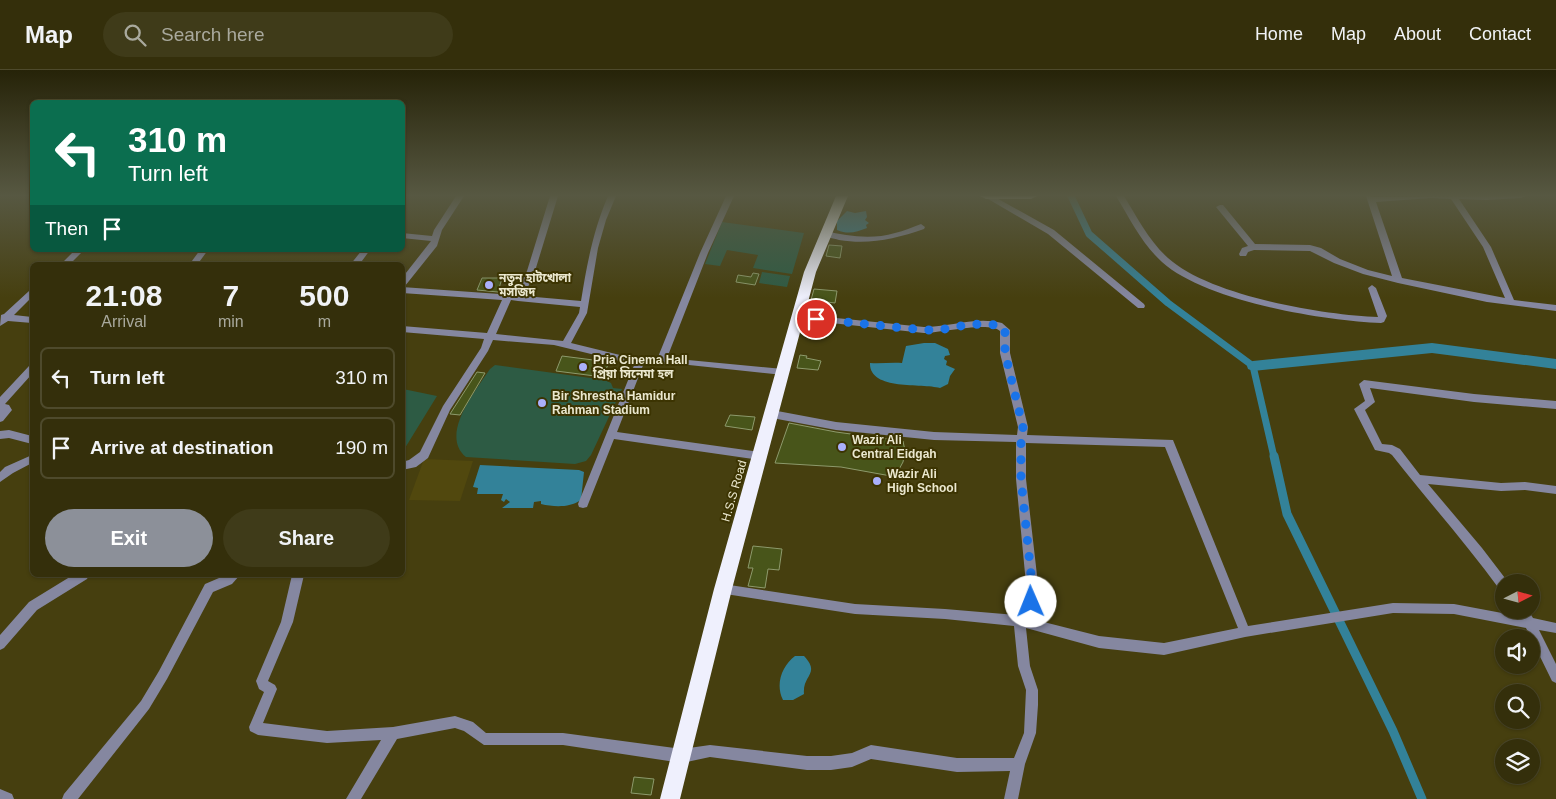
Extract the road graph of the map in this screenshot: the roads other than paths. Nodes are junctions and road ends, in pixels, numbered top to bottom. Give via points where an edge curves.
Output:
1 (438, 230) edge
2 (544, 230) edge
3 (599, 230) edge
4 (714, 230) edge
5 (827, 230) edge
6 (912, 230) edge
7 (1047, 230) edge
8 (1141, 230) edge
9 (1239, 230) edge
10 (1381, 230) edge
11 (1476, 230) edge
12 (825, 234) junction
13 (405, 235) edge
14 (435, 239) junction
15 (1253, 247) junction
16 (78, 252) edge
17 (364, 252) edge
18 (1244, 254) dead end
19 (67, 262) edge
20 (356, 262) edge
21 (405, 280) edge
22 (1398, 280) junction
23 (1372, 288) dead end
24 (405, 290) edge
25 (30, 295) edge
26 (513, 297) junction
27 (1511, 303) junction
28 (583, 304) junction
29 (1142, 306) dead end
30 (1556, 308) edge
31 (797, 317) junction
32 (2, 319) edge
33 (30, 320) edge
34 (405, 329) edge
35 (490, 336) junction
36 (566, 344) junction
37 (640, 360) junction
38 (661, 360) junction
39 (30, 370) edge
40 (783, 372) junction
41 (0, 405) edge
42 (1556, 405) edge
43 (772, 414) junction
44 (0, 418) edge
45 (611, 434) junction
46 (0, 435) edge
47 (30, 439) edge
48 (1021, 440) junction
49 (760, 456) junction
50 (30, 461) edge
51 (405, 465) edge
52 (0, 478) edge
53 (1416, 479) junction
54 (1556, 490) edge
55 (583, 504) dead end
56 (1495, 575) edge
57 (80, 577) edge
58 (232, 577) edge
59 (298, 577) edge
60 (723, 589) junction
61 (1527, 619) edge
62 (1019, 621) junction
63 (1530, 624) junction
64 (1556, 628) edge
65 (1245, 632) junction
66 (0, 644) edge
67 (1556, 677) edge
68 (393, 733) junction
69 (682, 756) junction
70 (1018, 764) junction
71 (0, 796) edge
72 (7, 799) edge
73 (69, 799) edge
74 (353, 799) edge
75 (670, 799) edge
76 (1011, 799) edge

1 - 14 street
2 - 26 street via 531,271
3 - 28 street
4 - 38 street
5 - 12 highway, H.S.S Road
6 - 12 street via 881,240
7 - 29 street
8 - 23 street via 1166,261 1180,271 1223,290 1288,308 1381,320 1383,316
9 - 15 street
10 - 22 street
11 - 27 street via 1487,247
12 - 31 highway, H.S.S Road
13 - 14 street
14 - 21 street
15 - 18 street via 1245,250
15 - 22 street via 1310,248 1366,272
16 - 19 street
17 - 20 street
22 - 27 street
24 - 26 street
25 - 32 street
26 - 28 street
26 - 35 street
27 - 30 street
28 - 36 street via 580,318
31 - 40 highway, H.S.S Road
31 - 48 street via 924,330 971,324 1003,327 1005,353 1023,427
32 - 33 street
34 - 35 street
35 - 36 street
35 - 51 street via 439,421 424,455
36 - 37 street via 612,357
37 - 38 street
37 - 45 street
38 - 40 street
39 - 41 street
40 - 43 highway, H.S.S Road
41 - 44 street via 7,410
42 - 53 street via 1364,384 1370,402 1359,409 1379,447 1394,450
43 - 48 street via 853,428
43 - 49 highway, H.S.S Road
45 - 49 street
45 - 55 street
46 - 47 street
48 - 62 street via 1032,595 1029,607
48 - 65 street via 1169,443
49 - 60 highway, H.S.S Road
50 - 52 street
53 - 54 street
53 - 56 street
57 - 66 street via 33,606
58 - 73 street via 209,588 145,705
59 - 68 street via 287,622 262,681 271,690 255,727 327,737
60 - 62 street via 855,609
60 - 69 highway, H.S.S Road
61 - 63 street
62 - 65 street via 1099,642 1153,649 1174,648
62 - 70 street via 1032,705 1030,734
63 - 64 street
63 - 65 street via 1454,609 1393,608
63 - 67 street
68 - 69 street via 455,722 468,726 484,739 562,739
68 - 74 street
69 - 70 street via 710,751 831,763 852,760 871,752 957,765
69 - 75 highway, H.S.S Road
70 - 76 street
71 - 72 street

